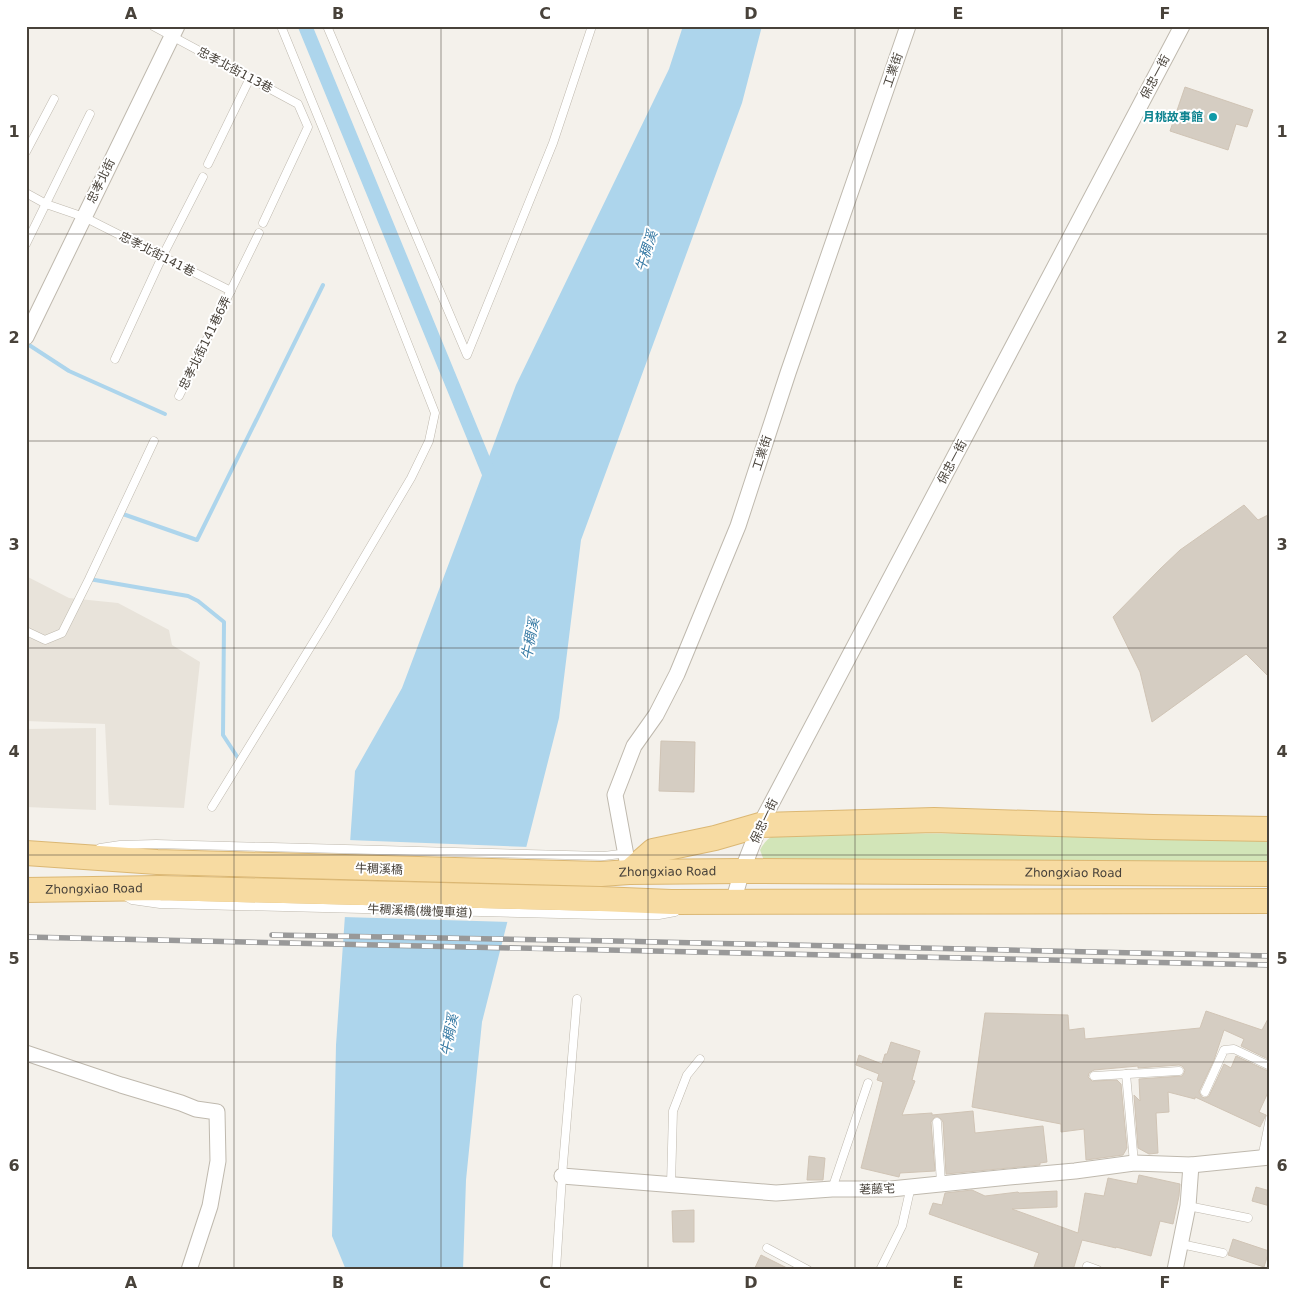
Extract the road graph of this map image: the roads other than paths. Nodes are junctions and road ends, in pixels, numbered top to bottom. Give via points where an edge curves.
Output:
1 (153, 26) edge
2 (281, 26) edge
3 (327, 26) edge
4 (592, 26) edge
5 (908, 26) edge
6 (1182, 26) edge
7 (174, 31) edge
8 (250, 78) junction
9 (54, 99) dead end
10 (90, 114) dead end
11 (26, 152) edge
12 (208, 164) dead end
13 (203, 177) dead end
14 (26, 193) edge
15 (46, 204) junction
16 (84, 217) junction
17 (263, 223) dead end
18 (258, 233) dead end
19 (26, 244) edge
20 (162, 257) junction
21 (231, 291) junction
22 (26, 337) edge
23 (115, 359) dead end
24 (179, 396) dead end
25 (154, 441) dead end
26 (26, 631) edge
27 (212, 807) dead end
28 (760, 825) junction
29 (1270, 829) edge
30 (36, 853) edge
31 (627, 863) junction
32 (742, 871) junction
33 (1270, 874) edge
34 (26, 890) edge
35 (156, 896) joint
36 (1270, 901) edge
37 (732, 902) junction
38 (577, 999) dead end
39 (26, 1053) edge
40 (700, 1059) dead end
41 (1270, 1066) edge
42 (1179, 1071) dead end
43 (1126, 1074) junction
44 (1094, 1076) dead end
45 (868, 1083) dead end
46 (1205, 1092) dead end
47 (1270, 1118) edge
48 (937, 1122) dead end
49 (1266, 1157) edge
50 (1134, 1163) junction
51 (1192, 1164) junction
52 (562, 1176) junction
53 (941, 1183) junction
54 (670, 1184) junction
55 (911, 1186) junction
56 (832, 1189) junction
57 (1188, 1206) junction
58 (1248, 1218) dead end
59 (1181, 1244) junction
60 (767, 1248) dead end
61 (1223, 1253) dead end
62 (1086, 1266) dead end
63 (189, 1270) edge
64 (556, 1270) edge
65 (808, 1270) edge
66 (880, 1270) edge
67 (1098, 1270) edge
68 (1174, 1270) edge

1 - 7 lane, 忠孝北街113巷
2 - 27 lane via 435,413 429,441 411,478
3 - 4 lane via 467,355 553,143
5 - 31 street, 工業街 via 738,526 677,674 656,715 634,746 614,795
6 - 28 street, 保忠一街
7 - 8 lane, 忠孝北街113巷
7 - 16 street, 忠孝北街
8 - 12 lane
8 - 17 lane, 忠孝北街113巷 via 298,104 308,127
9 - 11 lane
10 - 15 lane
13 - 20 lane
14 - 15 lane, 忠孝北街141巷
15 - 16 lane, 忠孝北街141巷
15 - 19 lane
16 - 20 lane, 忠孝北街141巷
16 - 22 street, 忠孝北街
18 - 21 lane, 忠孝北街141巷6弄
20 - 21 lane, 忠孝北街141巷
20 - 23 lane
21 - 24 lane, 忠孝北街141巷6弄
25 - 26 lane via 62,633 46,640
28 - 29 main road, Zhongxiao Road via 934,820
28 - 31 main road, Zhongxiao Road via 653,851
28 - 32 street, 保忠一街
30 - 31 main road, 牛稠溪橋
31 - 32 main road, Zhongxiao Road
32 - 33 main road, Zhongxiao Road
32 - 37 street, 保忠一街
34 - 35 main road, Zhongxiao Road via 110,889
35 - 37 main road, 牛稠溪橋 via 600,907
36 - 37 main road
38 - 52 lane
39 - 63 street via 196,1109 217,1112 218,1161 210,1206
40 - 54 lane via 687,1075 674,1111
41 - 46 lane via 1234,1049 1224,1050
42 - 43 lane
43 - 44 lane
43 - 50 lane
45 - 56 lane
47 - 49 lane
48 - 53 lane
49 - 51 street, 荖藤宅
50 - 51 street, 荖藤宅
50 - 53 street, 荖藤宅
51 - 57 street
52 - 54 street, 荖藤宅
52 - 64 lane
53 - 55 street, 荖藤宅
54 - 56 street, 荖藤宅 via 776,1193
55 - 56 street, 荖藤宅
55 - 66 lane via 902,1226
57 - 58 lane
57 - 59 street
59 - 61 lane
59 - 68 street
60 - 65 lane
62 - 67 lane

